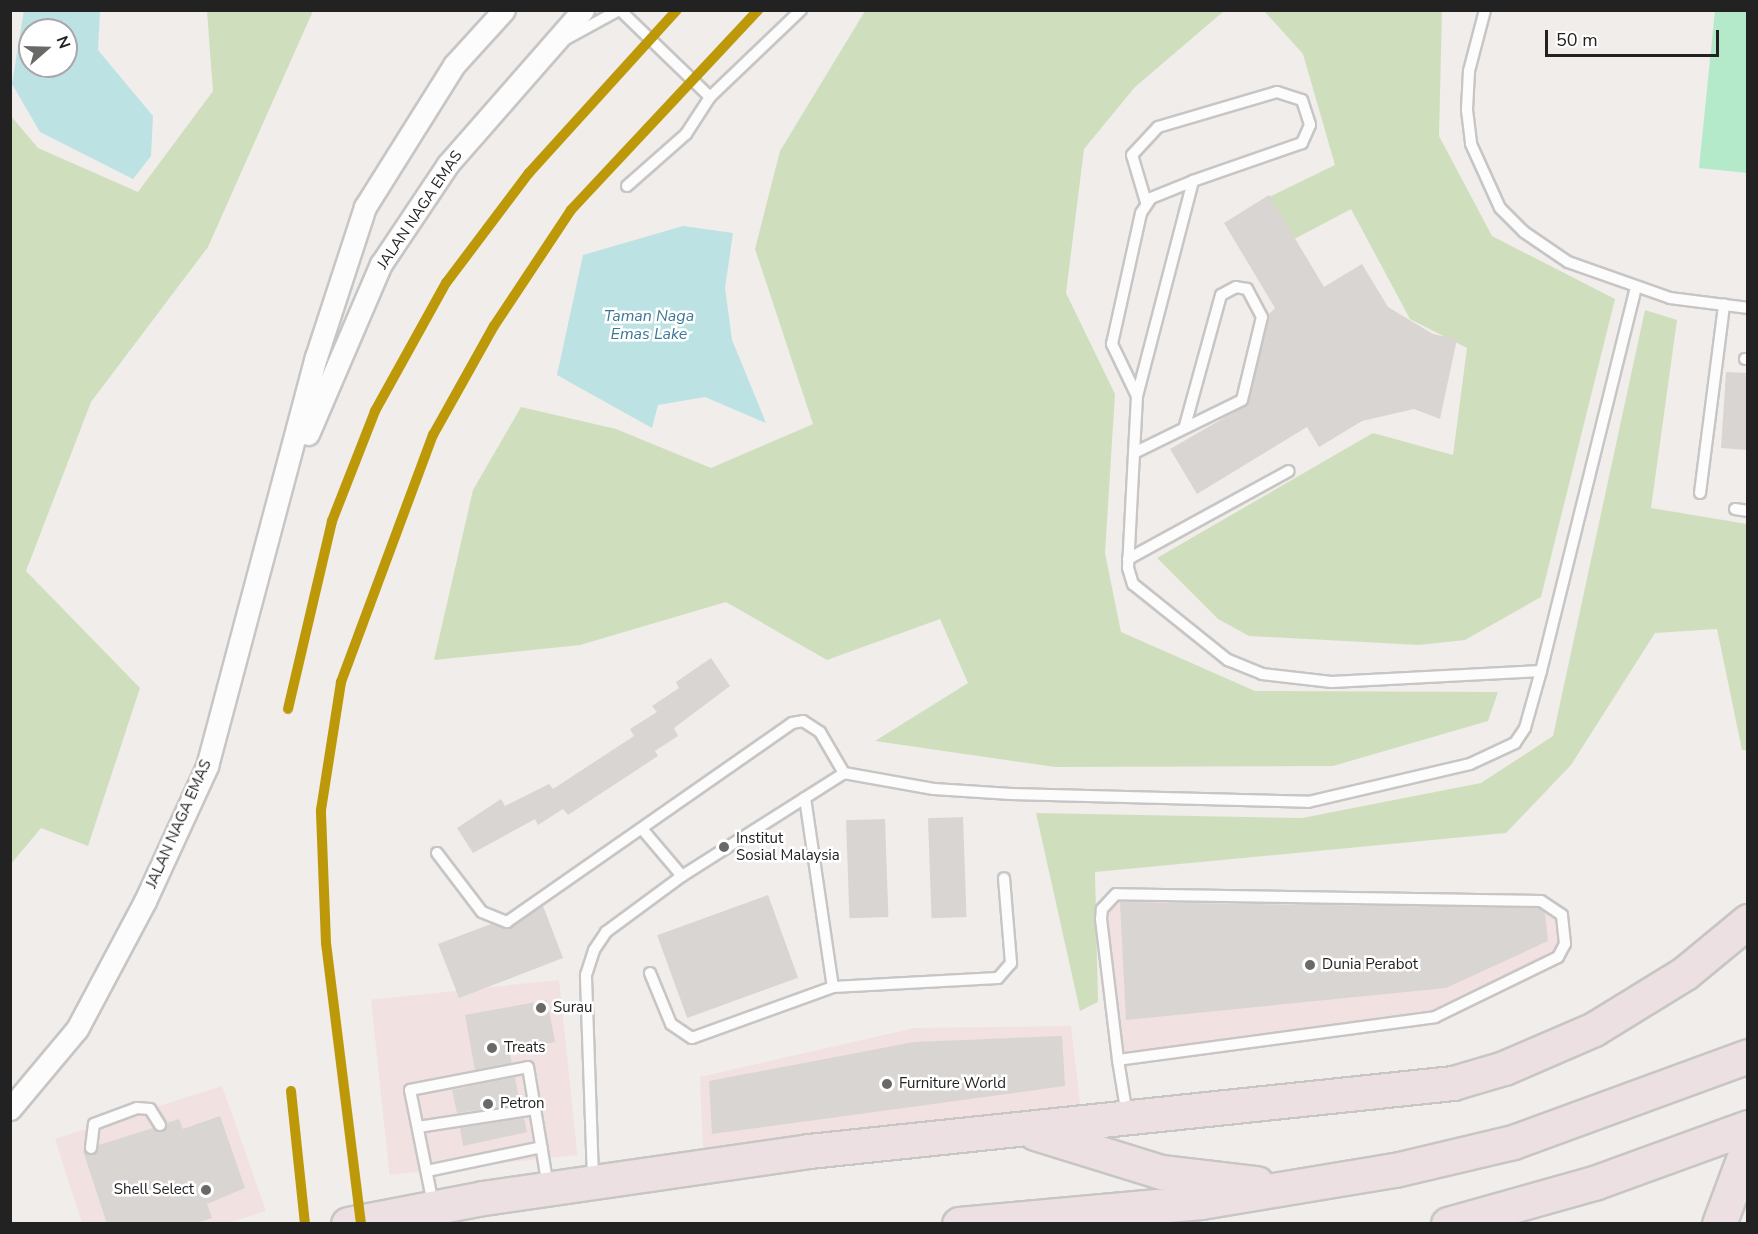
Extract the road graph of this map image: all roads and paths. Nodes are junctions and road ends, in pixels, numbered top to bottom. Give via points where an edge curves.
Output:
1 (504, 10) edge
2 (583, 10) edge
3 (620, 10) edge
4 (801, 10) edge
5 (1485, 10) edge
6 (542, 52) junction
7 (710, 97) junction
8 (1193, 181) junction
9 (627, 186) dead end
10 (1146, 202) junction
11 (1636, 288) junction
12 (1724, 305) junction
13 (1748, 308) edge
14 (1137, 396) junction
15 (1185, 426) junction
16 (1134, 453) junction
17 (1289, 471) dead end
18 (1700, 493) dead end
19 (279, 507) junction
20 (1735, 509) dead end
21 (1748, 511) edge
22 (1128, 559) junction
23 (1541, 671) junction
24 (844, 773) junction
25 (805, 798) junction
26 (643, 830) junction
27 (437, 853) dead end
28 (682, 876) junction
29 (1004, 878) dead end
30 (1748, 921) edge
31 (650, 973) dead end
32 (833, 987) junction
33 (1748, 1056) edge
34 (1118, 1060) junction
35 (10, 1109) edge
36 (535, 1109) junction
37 (1127, 1117) junction
38 (160, 1125) dead end
39 (418, 1127) junction
40 (1748, 1127) edge
41 (1022, 1130) junction
42 (1748, 1146) edge
43 (542, 1147) junction
44 (91, 1148) dead end
45 (426, 1171) junction
46 (593, 1181) junction
47 (1297, 1187) junction
48 (549, 1188) junction
49 (434, 1207) junction
50 (348, 1224) edge
51 (960, 1224) edge
52 (1448, 1224) edge
53 (1719, 1224) edge

1 - 19 street, JALAN NAGA EMAS via 454,65 365,207 316,357
2 - 6 street, JALAN NAGA EMAS
3 - 6 lane
3 - 7 lane
4 - 7 lane
5 - 11 lane via 1469,71 1467,110 1471,144 1500,208 1524,232 1568,262
6 - 19 street, JALAN NAGA EMAS via 448,164 381,264
7 - 9 lane via 686,134
8 - 10 lane
8 - 10 lane via 1302,143 1310,124 1302,100 1277,92 1158,127 1132,155
8 - 14 lane
10 - 14 lane via 1112,344
11 - 12 lane
11 - 23 lane
12 - 13 lane
12 - 18 lane
14 - 16 lane
15 - 15 lane via 1238,404 1245,395 1262,317 1247,289 1236,286 1221,295
15 - 16 lane
16 - 22 lane
17 - 22 lane
19 - 35 street, JALAN NAGA EMAS via 207,766 145,901 77,1029
20 - 21 lane
22 - 23 lane via 1137,588 1228,660 1262,674 1332,682
23 - 24 lane via 1525,728 1496,754 1308,802 1011,794 934,789
24 - 25 lane
24 - 26 lane via 812,724 792,723
25 - 28 lane
25 - 32 lane
26 - 27 lane via 507,922 483,912
26 - 28 lane
28 - 46 lane via 606,932 586,975
29 - 32 lane via 1011,963 998,978
30 - 37 highway via 1642,1001 1504,1068 1410,1091
31 - 32 lane via 671,1024 692,1038
33 - 47 highway via 1514,1142
34 - 34 lane via 1435,1017 1558,957 1565,944 1562,915 1541,901 1116,894 1102,909 1101,920
34 - 37 lane
36 - 39 lane
36 - 39 lane via 528,1067 410,1090
36 - 43 lane
37 - 41 highway
38 - 44 lane via 155,1113 143,1107 109,1117 90,1129
39 - 45 lane
40 - 52 highway via 1594,1183
41 - 46 highway via 809,1151
41 - 47 highway via 1161,1172
42 - 53 highway
43 - 45 lane
43 - 48 lane
45 - 49 lane
46 - 48 highway
47 - 51 highway via 1200,1202
48 - 49 highway
49 - 50 highway

